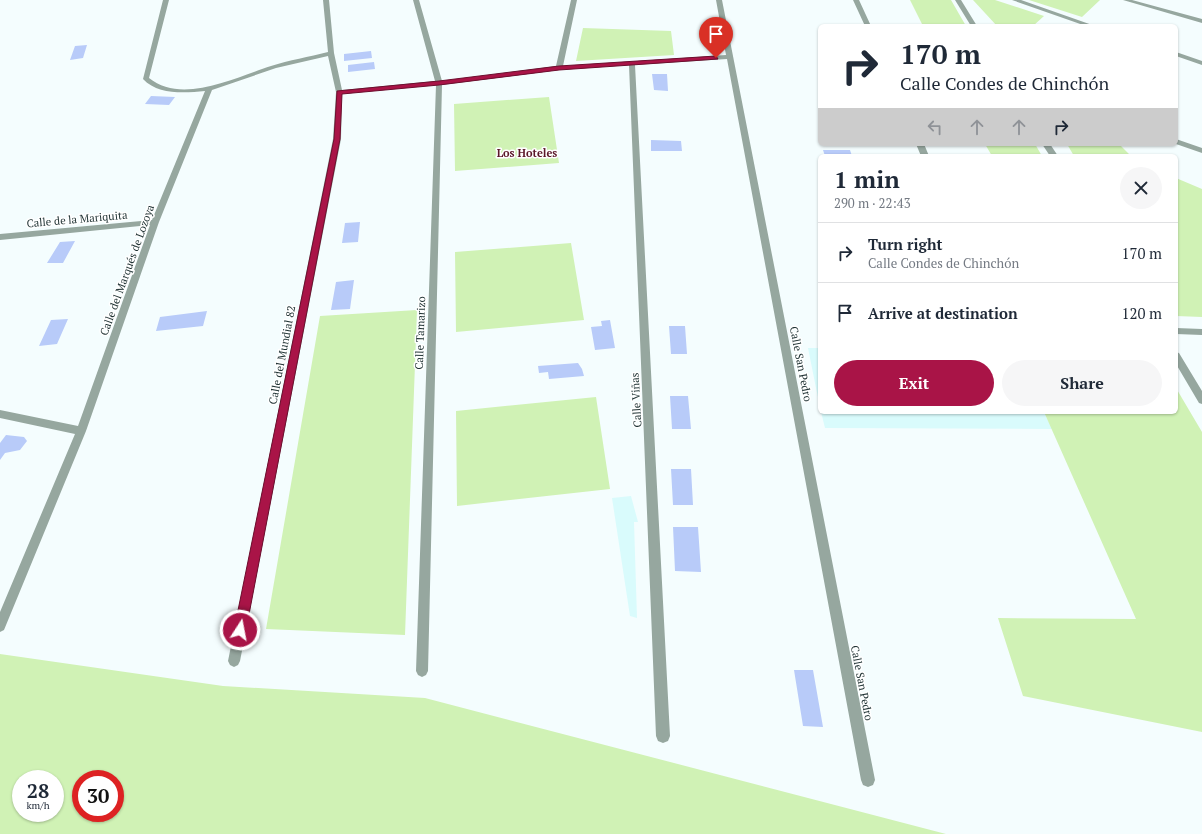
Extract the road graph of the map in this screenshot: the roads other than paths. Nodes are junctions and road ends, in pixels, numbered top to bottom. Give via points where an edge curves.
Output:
1 (166, 0) edge
2 (326, 0) edge
3 (416, 0) edge
4 (574, 0) edge
5 (719, 0) edge
6 (856, 0) edge
7 (958, 0) edge
8 (1015, 0) edge
9 (1126, 0) edge
10 (1202, 21) edge
11 (867, 24) edge
12 (973, 24) edge
13 (1086, 24) edge
14 (330, 53) junction
15 (1178, 55) edge
16 (730, 57) junction
17 (1202, 63) edge
18 (632, 64) junction
19 (559, 68) junction
20 (439, 83) junction
21 (209, 88) junction
22 (339, 92) junction
23 (1178, 142) edge
24 (1202, 151) edge
25 (155, 222) junction
26 (0, 237) edge
27 (1178, 332) edge
28 (1202, 332) edge
29 (1178, 359) edge
30 (1202, 400) edge
31 (0, 414) edge
32 (81, 431) junction
33 (0, 626) edge
34 (234, 661) dead end
35 (422, 671) dead end
36 (663, 736) dead end
37 (868, 780) dead end

1 - 21 street via 146,79 152,85 174,89 192,91
2 - 14 street
3 - 20 street, Calle Tamarizo
4 - 19 street
5 - 16 street, Calle San Pedro
6 - 11 street
7 - 12 street
8 - 13 street
9 - 10 street
14 - 21 street via 274,67
14 - 22 street, Calle del Mundial 82
15 - 17 street
16 - 18 street
16 - 37 street, Calle San Pedro
18 - 19 street
18 - 36 street, Calle Viñas
19 - 20 street
20 - 22 street
20 - 35 street, Calle Tamarizo
21 - 25 street, Calle del Marqués de Lozoya
22 - 34 street, Calle del Mundial 82 via 337,139
23 - 24 street
25 - 26 street, Calle de la Mariquita
25 - 32 street, Calle del Marqués de Lozoya
27 - 28 street
29 - 30 street
31 - 32 street
32 - 33 street, Calle del Marqués de Lozoya

